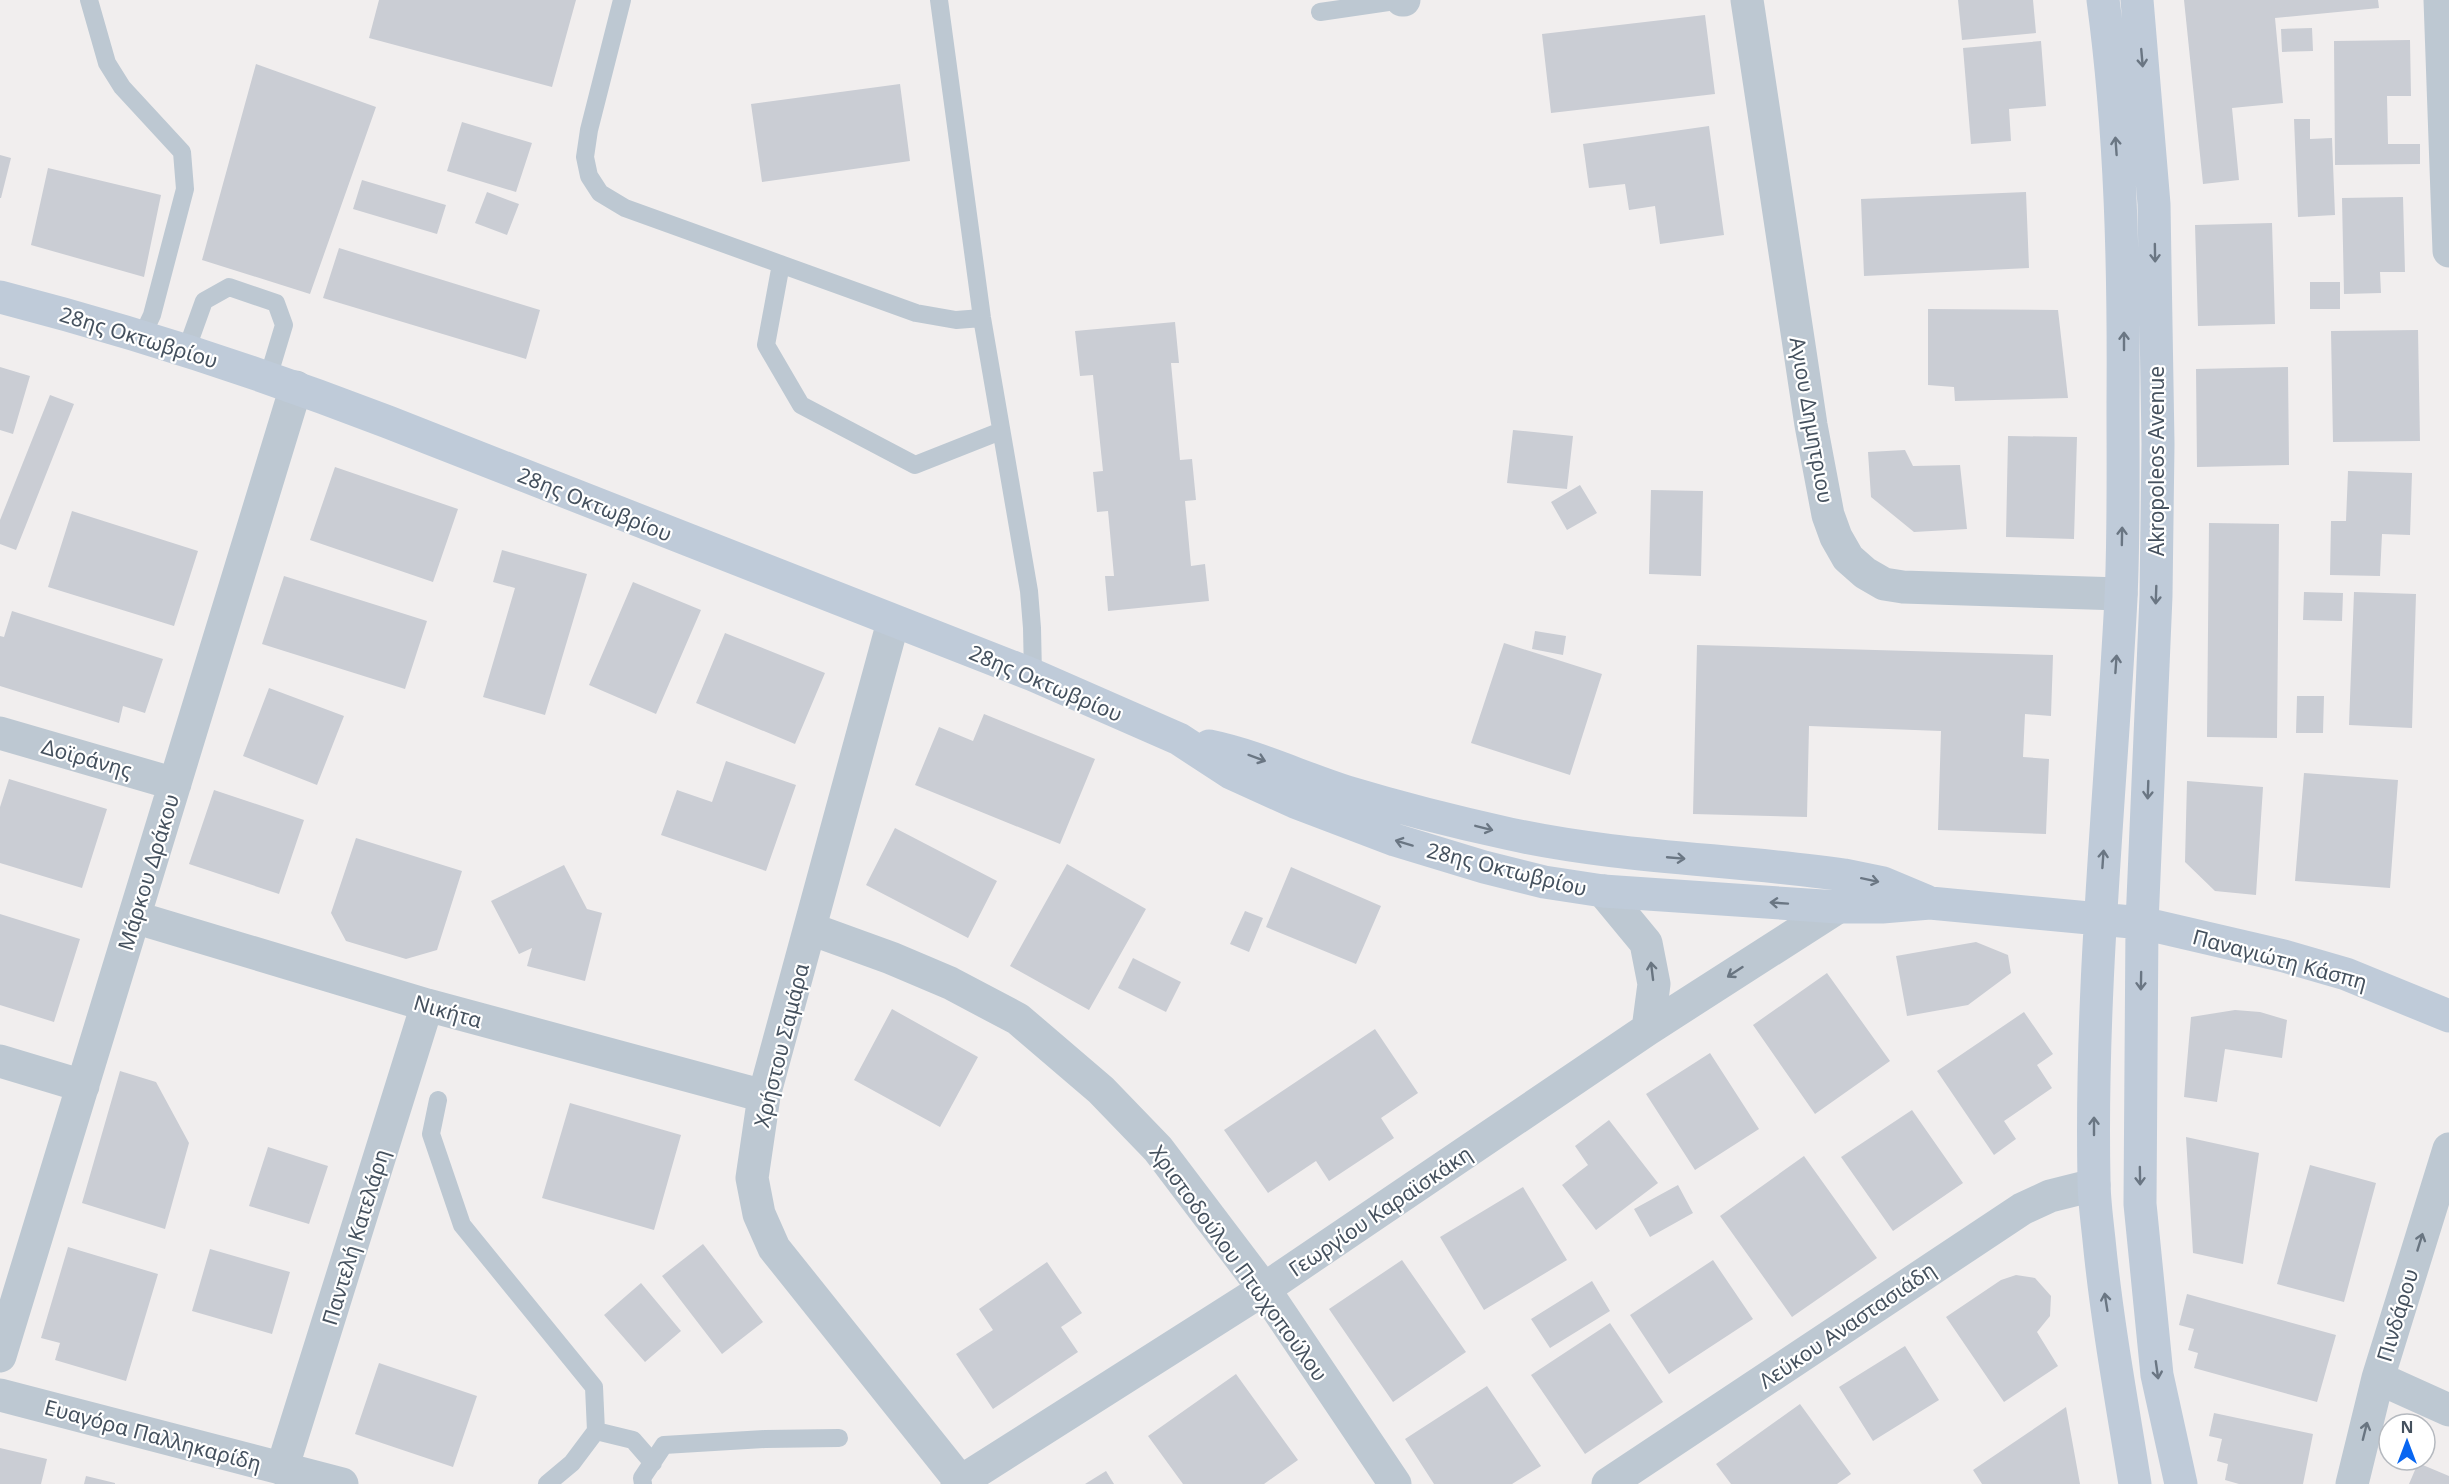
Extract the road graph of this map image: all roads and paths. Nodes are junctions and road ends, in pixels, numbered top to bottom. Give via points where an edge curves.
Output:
1 (89, 0) edge
2 (622, 0) edge
3 (939, 0) edge
4 (1747, 0) edge
5 (2103, 0) edge
6 (2137, 0) edge
7 (2440, 0) edge
8 (1391, 1) edge
9 (1320, 12) dead end
10 (2449, 251) edge
11 (781, 264) junction
12 (0, 297) edge
13 (982, 318) junction
14 (142, 336) junction
15 (186, 351) junction
16 (282, 382) junction
17 (1001, 431) junction
18 (2121, 594) junction
19 (893, 622) junction
20 (1033, 675) junction
21 (0, 733) edge
22 (1179, 740) junction
23 (175, 784) junction
24 (1603, 891) junction
25 (1930, 903) junction
26 (1838, 907) junction
27 (134, 917) junction
28 (2100, 917) junction
29 (2142, 922) junction
30 (811, 929) junction
31 (427, 1005) junction
32 (2449, 1016) edge
33 (1648, 1029) junction
34 (0, 1061) edge
35 (83, 1086) junction
36 (764, 1096) junction
37 (438, 1100) dead end
38 (2449, 1149) edge
39 (2094, 1185) junction
40 (1264, 1289) junction
41 (0, 1356) edge
42 (2378, 1378) junction
43 (0, 1395) edge
44 (2449, 1410) edge
45 (596, 1431) junction
46 (839, 1438) dead end
47 (652, 1462) junction
48 (282, 1469) junction
49 (959, 1483) edge
50 (342, 1484) edge
51 (548, 1484) edge
52 (644, 1484) edge
53 (1395, 1484) edge
54 (1608, 1484) edge
55 (2135, 1484) edge
56 (2181, 1484) edge
57 (2352, 1484) edge

1 - 14 lane via 107,63 122,87 182,152 184,189 152,315
2 - 11 lane via 589,130 585,157 589,176 600,193 625,208
3 - 13 lane
4 - 18 street, Αγιου Δημητριου via 1811,425 1828,514 1848,558 1884,584 1902,587
18 -> 5 street, Akropoleos Avenue via 2121,207
6 -> 29 street, Akropoleos Avenue via 2154,204 2158,444 2156,596
7 - 10 street
8 - 9 lane
11 - 13 lane via 916,313 956,320
11 - 17 lane via 766,345 801,405 915,465
12 - 14 street, 28ης Οκτωβρίου
13 - 17 lane
14 - 15 street, 28ης Οκτωβρίου
15 - 16 street, 28ης Οκτωβρίου
15 - 16 lane via 204,301 229,287 276,303 284,326
16 - 19 street, 28ης Οκτωβρίου
16 - 23 street, Μάρκου Δράκου
17 - 20 lane via 1029,591
28 -> 18 street, Akropoleos Avenue
19 - 20 street, 28ης Οκτωβρίου
19 - 30 street, Χρήστου Σαμάρα
20 - 22 street, 28ης Οκτωβρίου
21 - 23 street, Δοϊράνης
24 -> 22 street, 28ης Οκτωβρίου via 1494,870 1395,840 1231,773
22 -> 25 street, 28ης Οκτωβρίου via 1243,753 1346,791 1507,834 1570,847 1844,875 1883,883
23 - 27 street, Μάρκου Δράκου
26 -> 24 street, 28ης Οκτωβρίου
33 -> 24 street via 1653,984 1646,943
25 - 26 street, 28ης Οκτωβρίου
25 - 28 street, 28ης Οκτωβρίου
26 -> 33 street, Γεωργίου Καραϊσκάκη
27 - 31 street, Νικήτα
27 - 35 street, Μάρκου Δράκου
28 - 29 street, Παναγιώτη Κάσπη
39 -> 28 street, Akropoleos Avenue
29 - 32 street, Παναγιώτη Κάσπη via 2337,971
29 -> 56 street, Akropoleos Avenue via 2140,1204 2157,1375
30 - 36 street, Χρήστου Σαμάρα
30 - 40 street, Χριστοδούλου Πτωχοπούλου via 950,983 1018,1019 1101,1090 1158,1149
31 - 36 street, Νικήτα
31 - 48 street, Παντελή Κατελάρη
33 - 40 street, Γεωργίου Καραϊσκάκη
34 - 35 street
35 - 41 street, Μάρκου Δράκου
36 - 49 street, Χρήστου Σαμάρα via 752,1178 759,1214 774,1248
37 - 45 lane via 431,1134 462,1225 594,1387
42 -> 38 street, Πινδάρου
39 - 54 street, Λεύκου Αναστασιάδη via 2050,1196 2015,1214
55 -> 39 street, Akropoleos Avenue via 2104,1293
40 - 49 street, Γεωργίου Καραϊσκάκη
40 - 53 street, Χριστοδούλου Πτωχοπούλου
42 - 44 street
57 -> 42 street, Πινδάρου
43 - 48 street, Ευαγόρα Παλληκαρίδη
45 - 47 lane via 633,1440
45 - 51 lane via 572,1463
46 - 47 lane via 664,1445
47 - 52 lane via 642,1479
48 - 50 street, Ευαγόρα Παλληκαρίδη

